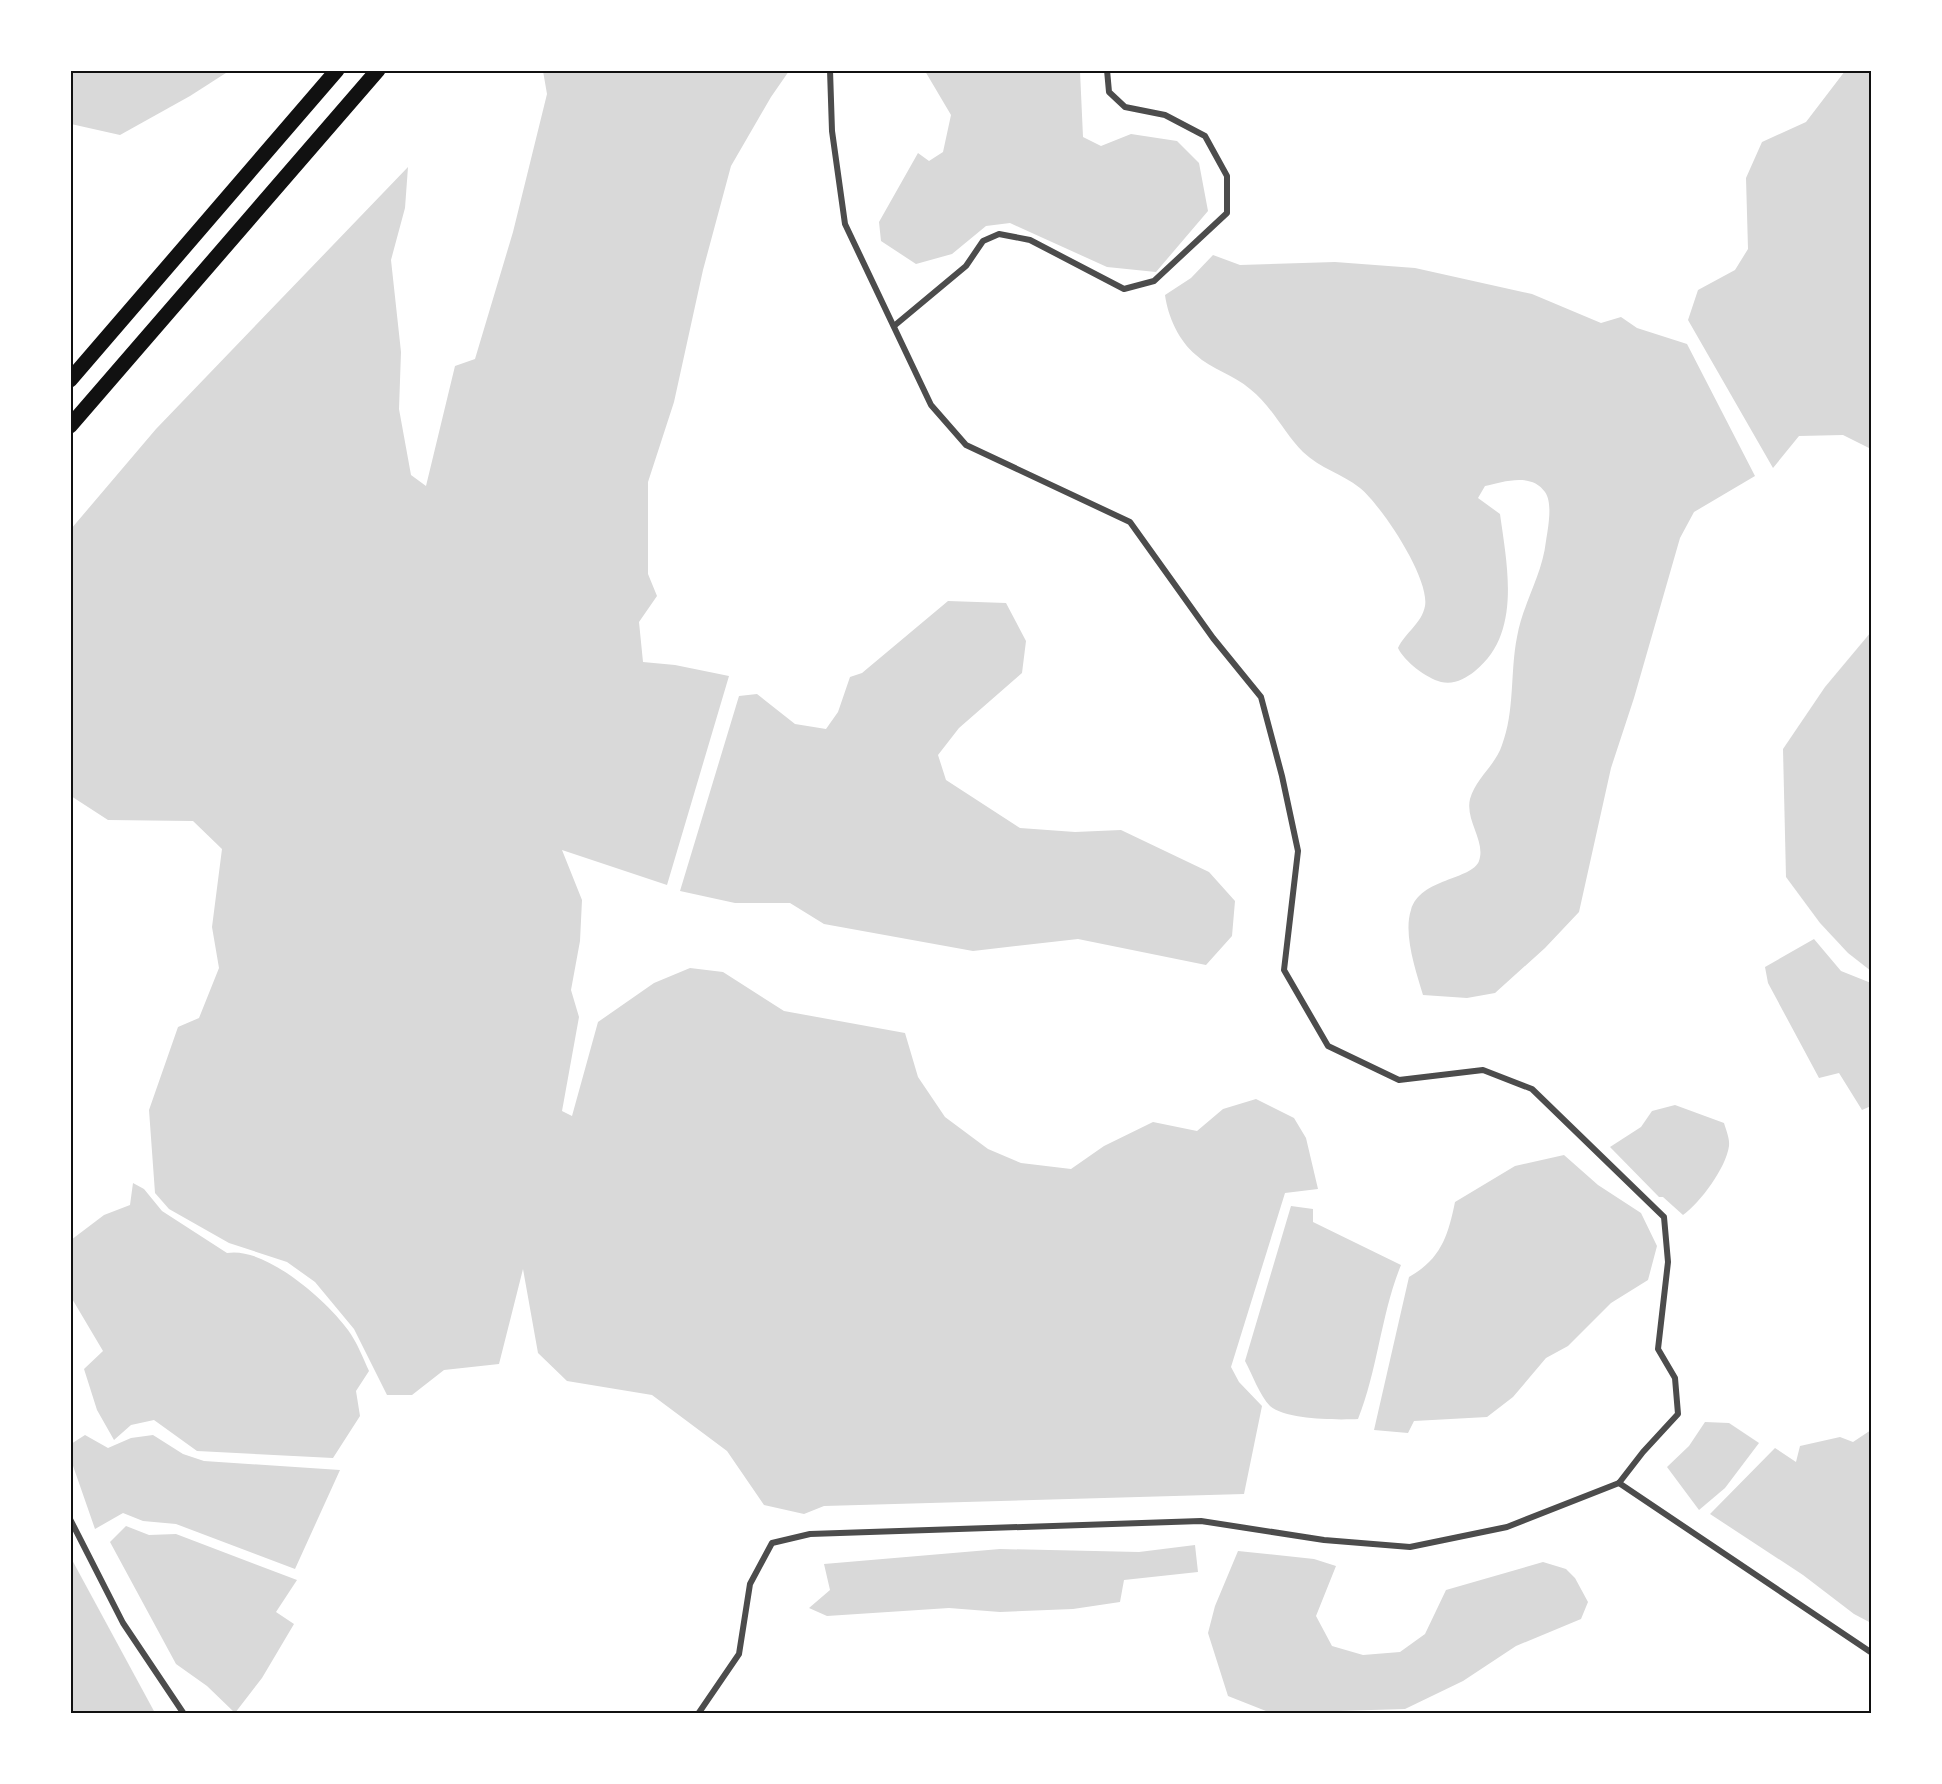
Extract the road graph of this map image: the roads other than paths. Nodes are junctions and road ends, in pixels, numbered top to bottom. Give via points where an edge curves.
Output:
1 (337, 70) edge
2 (378, 70) edge
3 (830, 70) edge
4 (1107, 70) edge
5 (894, 326) junction
6 (70, 380) edge
7 (70, 426) edge
8 (1619, 1483) junction
9 (70, 1519) edge
10 (1872, 1653) edge
11 (184, 1713) edge
12 (698, 1713) edge

1 - 6 highway
2 - 7 highway
3 - 5 street via 832,131 845,224
4 - 5 street via 1109,92 1125,107 1165,115 1204,136 1227,176 1227,213 1154,281 1124,289 1030,240 999,234 983,241 966,266
5 - 8 street via 931,405 966,445 1130,522 1261,698 1298,851 1284,969 1328,1046 1399,1080 1483,1070 1532,1089 1664,1217 1668,1262 1658,1349 1675,1378 1678,1414
8 - 10 street
8 - 12 street via 1507,1527 1410,1547 1324,1540 1201,1521 810,1534 772,1544 750,1584 739,1654
9 - 11 street via 123,1623

